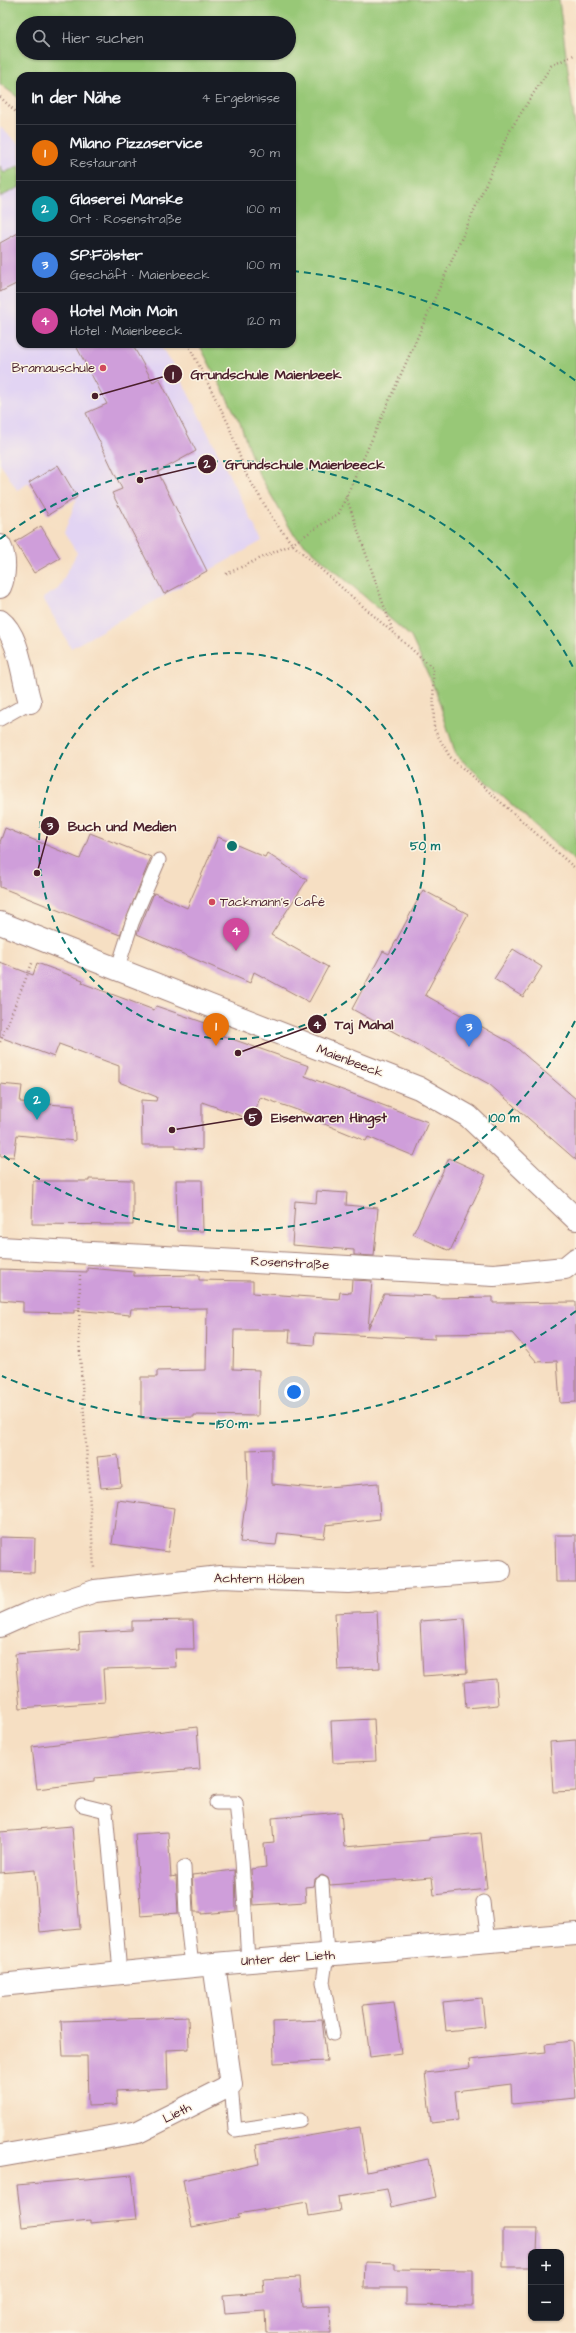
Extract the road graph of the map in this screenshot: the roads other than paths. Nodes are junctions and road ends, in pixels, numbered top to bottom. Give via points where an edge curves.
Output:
1 (0, 546) edge
2 (0, 587) edge
3 (0, 621) edge
4 (30, 702) joint
5 (0, 719) edge
6 (159, 860) dead end
7 (0, 923) edge
8 (117, 970) junction
9 (576, 1218) edge
10 (0, 1248) edge
11 (576, 1259) edge
12 (500, 1571) dead end
13 (0, 1626) edge
14 (216, 1803) dead end
15 (82, 1805) dead end
16 (184, 1867) dead end
17 (322, 1883) dead end
18 (483, 1902) dead end
19 (576, 1934) edge
20 (488, 1941) junction
21 (327, 1954) junction
22 (248, 1960) junction
23 (214, 1964) junction
24 (192, 1966) junction
25 (120, 1973) junction
26 (0, 1985) edge
27 (333, 2034) dead end
28 (231, 2086) junction
29 (300, 2120) dead end
30 (0, 2156) edge

1 - 2 street via 3,551 4,578
3 - 4 street via 8,626 16,645
4 - 5 lane
6 - 8 lane via 132,923
7 - 8 street, Maienbeeck
8 - 9 street, Maienbeeck via 419,1088 468,1116
10 - 11 street, Rosenstraße via 494,1275 565,1268
12 - 13 street, Achtern Höben via 348,1582 220,1577 95,1591
14 - 22 lane via 236,1803
15 - 25 lane via 106,1811
16 - 24 lane
17 - 21 lane
18 - 20 lane
19 - 20 street, Unter der Lieth
20 - 21 street, Unter der Lieth
21 - 22 street, Unter der Lieth
21 - 27 lane via 323,1982
22 - 23 street, Unter der Lieth
23 - 24 street, Unter der Lieth
23 - 28 street
24 - 25 street, Unter der Lieth
25 - 26 street, Unter der Lieth
28 - 29 lane via 235,2130
28 - 30 street, Lieth via 138,2132

